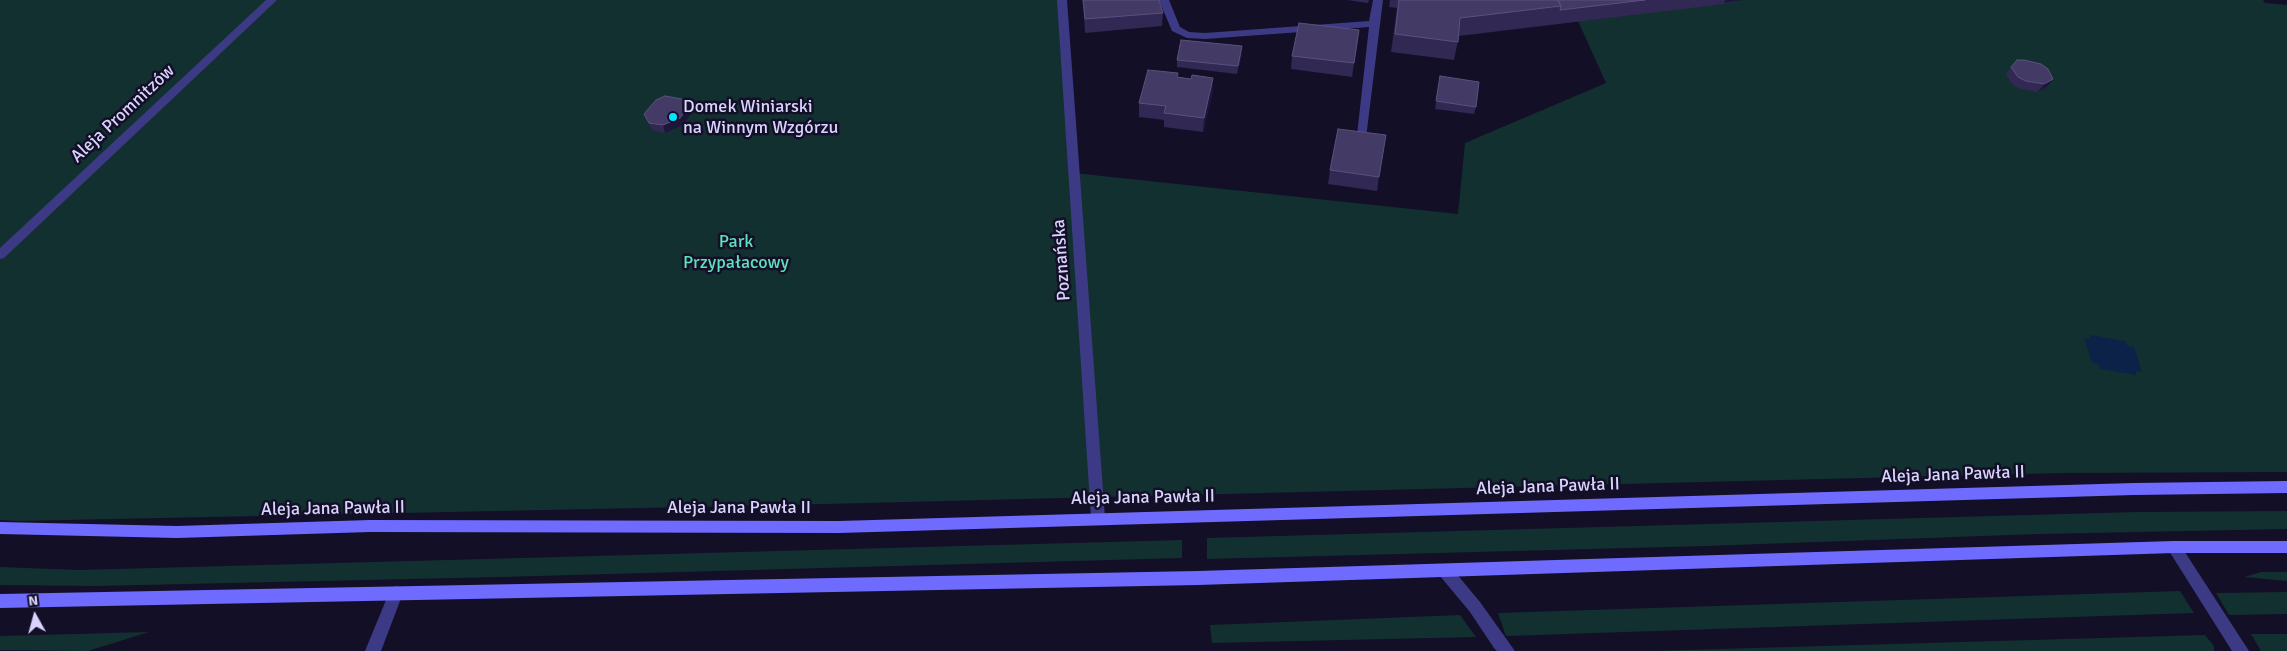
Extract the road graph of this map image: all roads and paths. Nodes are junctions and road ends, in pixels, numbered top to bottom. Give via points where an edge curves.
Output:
1 (272, 0) edge
2 (1062, 0) edge
3 (1164, 0) edge
4 (1378, 0) edge
5 (1374, 24) junction
6 (1362, 135) edge
7 (0, 255) edge
8 (2287, 487) edge
9 (1098, 518) junction
10 (0, 528) edge
11 (2174, 547) junction
12 (2287, 547) edge
13 (1445, 570) junction
14 (396, 593) junction
15 (0, 601) edge
16 (373, 651) edge
17 (1507, 651) edge
18 (2241, 651) edge

1 - 7 street, Aleja Promnitzów
2 - 9 street, Poznańska
3 - 5 street via 1176,29 1187,35 1227,36
4 - 5 street
5 - 6 street
8 - 9 street, Aleja Jana Pawła II
9 - 10 street, Aleja Jana Pawła II via 839,527 370,526 177,532
11 - 12 street
11 - 13 street
11 - 18 street
13 - 14 street via 1198,578
13 - 17 street
14 - 15 street
14 - 16 street

